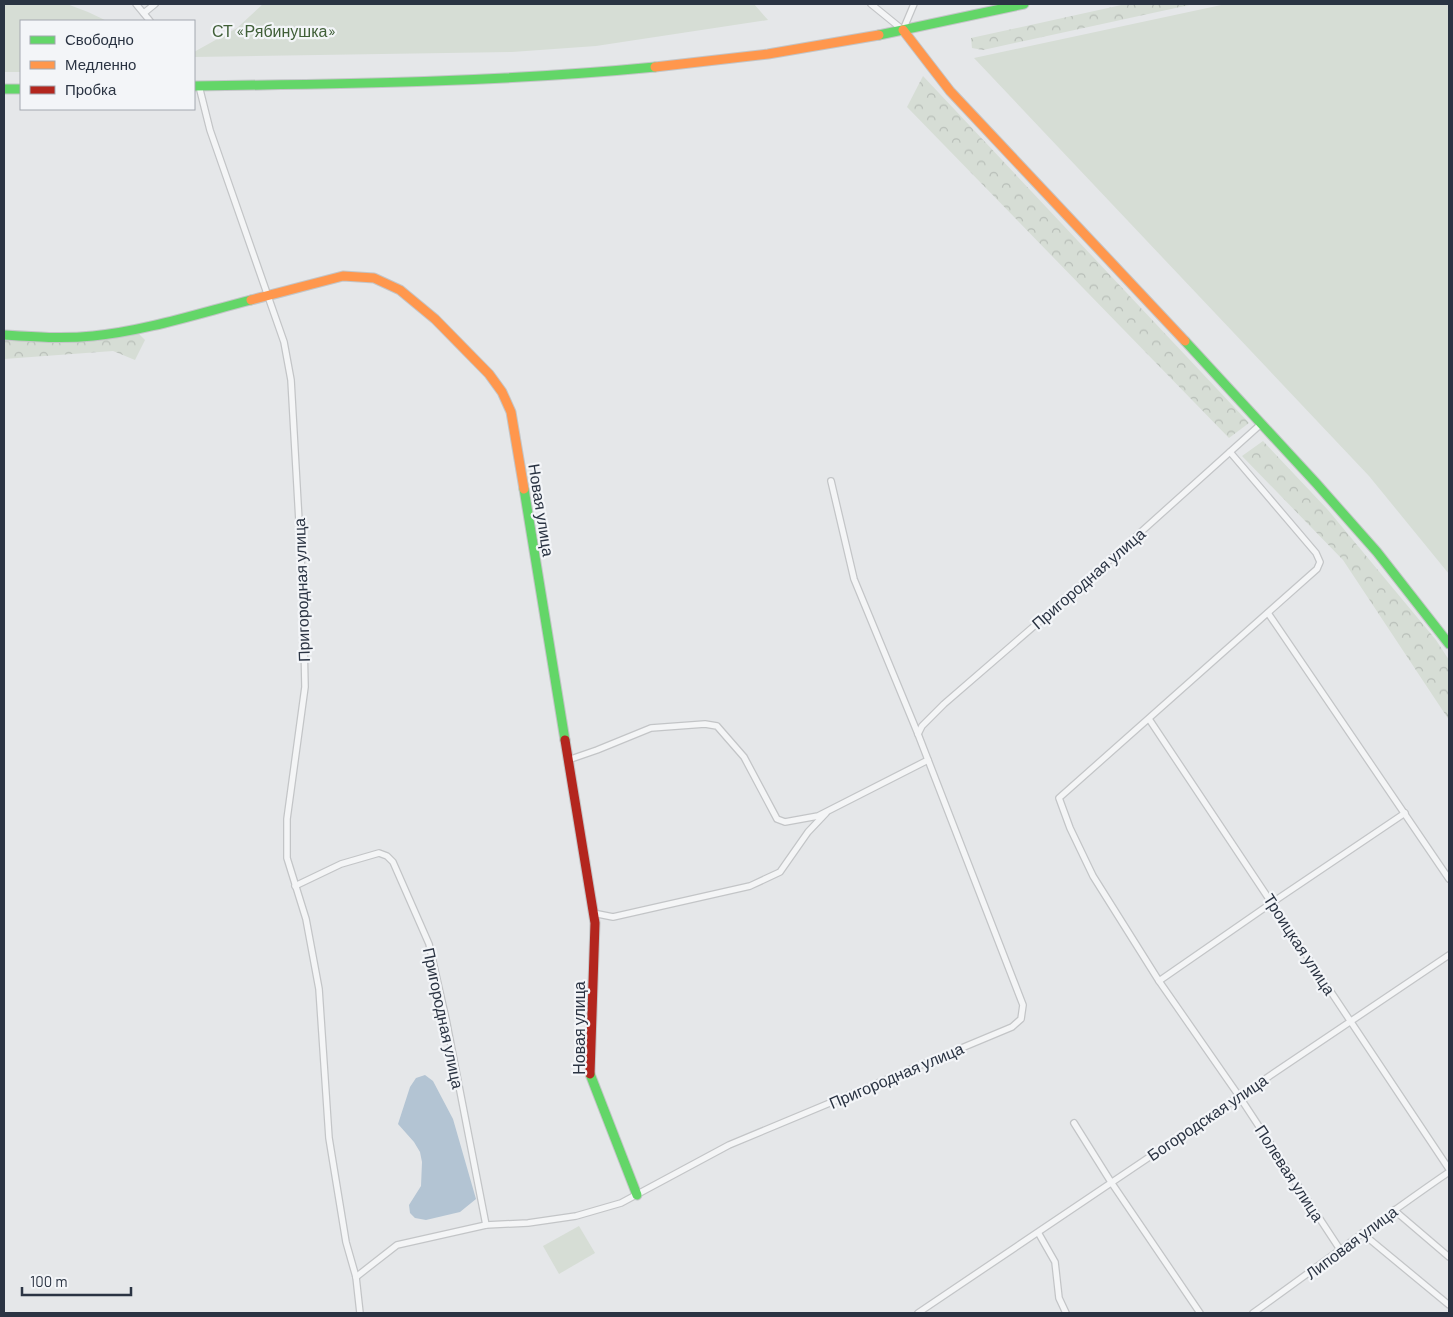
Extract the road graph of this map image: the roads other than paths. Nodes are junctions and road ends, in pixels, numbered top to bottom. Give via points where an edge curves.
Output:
1 (136, 4) edge
2 (155, 4) edge
3 (872, 4) edge
4 (914, 4) edge
5 (1024, 4) edge
6 (144, 13) junction
7 (149, 20) edge
8 (903, 30) junction
9 (197, 86) edge
10 (4, 89) edge
11 (20, 89) edge
12 (268, 296) junction
13 (4, 335) edge
14 (1261, 424) junction
15 (1230, 452) junction
16 (831, 482) dead end
17 (1268, 613) junction
18 (1449, 644) edge
19 (1149, 719) junction
20 (918, 734) junction
21 (568, 760) junction
22 (928, 760) junction
23 (829, 810) junction
24 (1405, 813) junction
25 (1449, 879) edge
26 (295, 886) junction
27 (1273, 902) junction
28 (593, 913) junction
29 (1449, 955) edge
30 (1159, 981) junction
31 (1349, 1021) junction
32 (1239, 1096) junction
33 (1074, 1123) dead end
34 (1449, 1170) edge
35 (1111, 1182) junction
36 (637, 1195) junction
37 (1394, 1210) junction
38 (486, 1225) junction
39 (1039, 1234) junction
40 (1362, 1234) junction
41 (1341, 1250) junction
42 (1449, 1257) edge
43 (356, 1277) junction
44 (1449, 1305) edge
45 (360, 1313) edge
46 (918, 1313) edge
47 (1066, 1313) edge
48 (1200, 1313) edge
49 (1253, 1313) edge

1 - 6 street
2 - 6 street
3 - 8 street
4 - 8 street
5 - 8 street
6 - 7 street
8 - 9 street via 775,53 575,74 418,83
8 - 14 street via 950,91
9 - 12 street, Пригородная улица
10 - 11 street
12 - 13 street, Новая улица via 94,336
12 - 21 street, Новая улица via 343,276 374,278 400,290 434,319 489,374 502,392 511,412
12 - 26 street, Пригородная улица via 284,342 291,380 303,592 304,687 287,819 287,858
14 - 15 street, Пригородная улица
14 - 18 street via 1377,552
15 - 17 street via 1316,553 1320,562 1317,569
15 - 20 street, Пригородная улица via 944,704
16 - 20 street, Пригородная улица via 854,579
17 - 19 street
17 - 24 street
19 - 27 street, Троицкая улица
19 - 30 street via 1059,798 1093,876
20 - 22 street, Пригородная улица
21 - 23 street via 650,728 717,726 744,757 777,819 785,822 818,816
21 - 28 street, Новая улица
22 - 23 street
22 - 36 street, Пригородная улица via 1023,1006 1021,1019 1003,1030 729,1146
23 - 28 street via 808,832 780,872 750,886 613,917
24 - 25 street
24 - 27 street
26 - 38 street, Пригородная улица via 341,864 379,853 392,862 429,944
26 - 43 street, Пригородная улица via 306,919 319,989 329,1138 346,1242
27 - 30 street
27 - 31 street, Троицкая улица
28 - 36 street, Новая улица via 590,1074
29 - 31 street, Богородская улица
30 - 32 street
31 - 32 street, Богородская улица
31 - 34 street, Троицкая улица
32 - 35 street, Богородская улица
32 - 41 street, Полевая улица
33 - 35 street
34 - 37 street, Липовая улица
35 - 39 street, Богородская улица
35 - 48 street
36 - 38 street, Пригородная улица via 576,1216
37 - 40 street, Липовая улица
37 - 42 street
38 - 43 street, Пригородная улица via 397,1245
39 - 46 street, Богородская улица
39 - 47 street via 1055,1262 1059,1298
40 - 41 street, Липовая улица
40 - 44 street
41 - 49 street, Липовая улица
43 - 45 street, Пригородная улица

